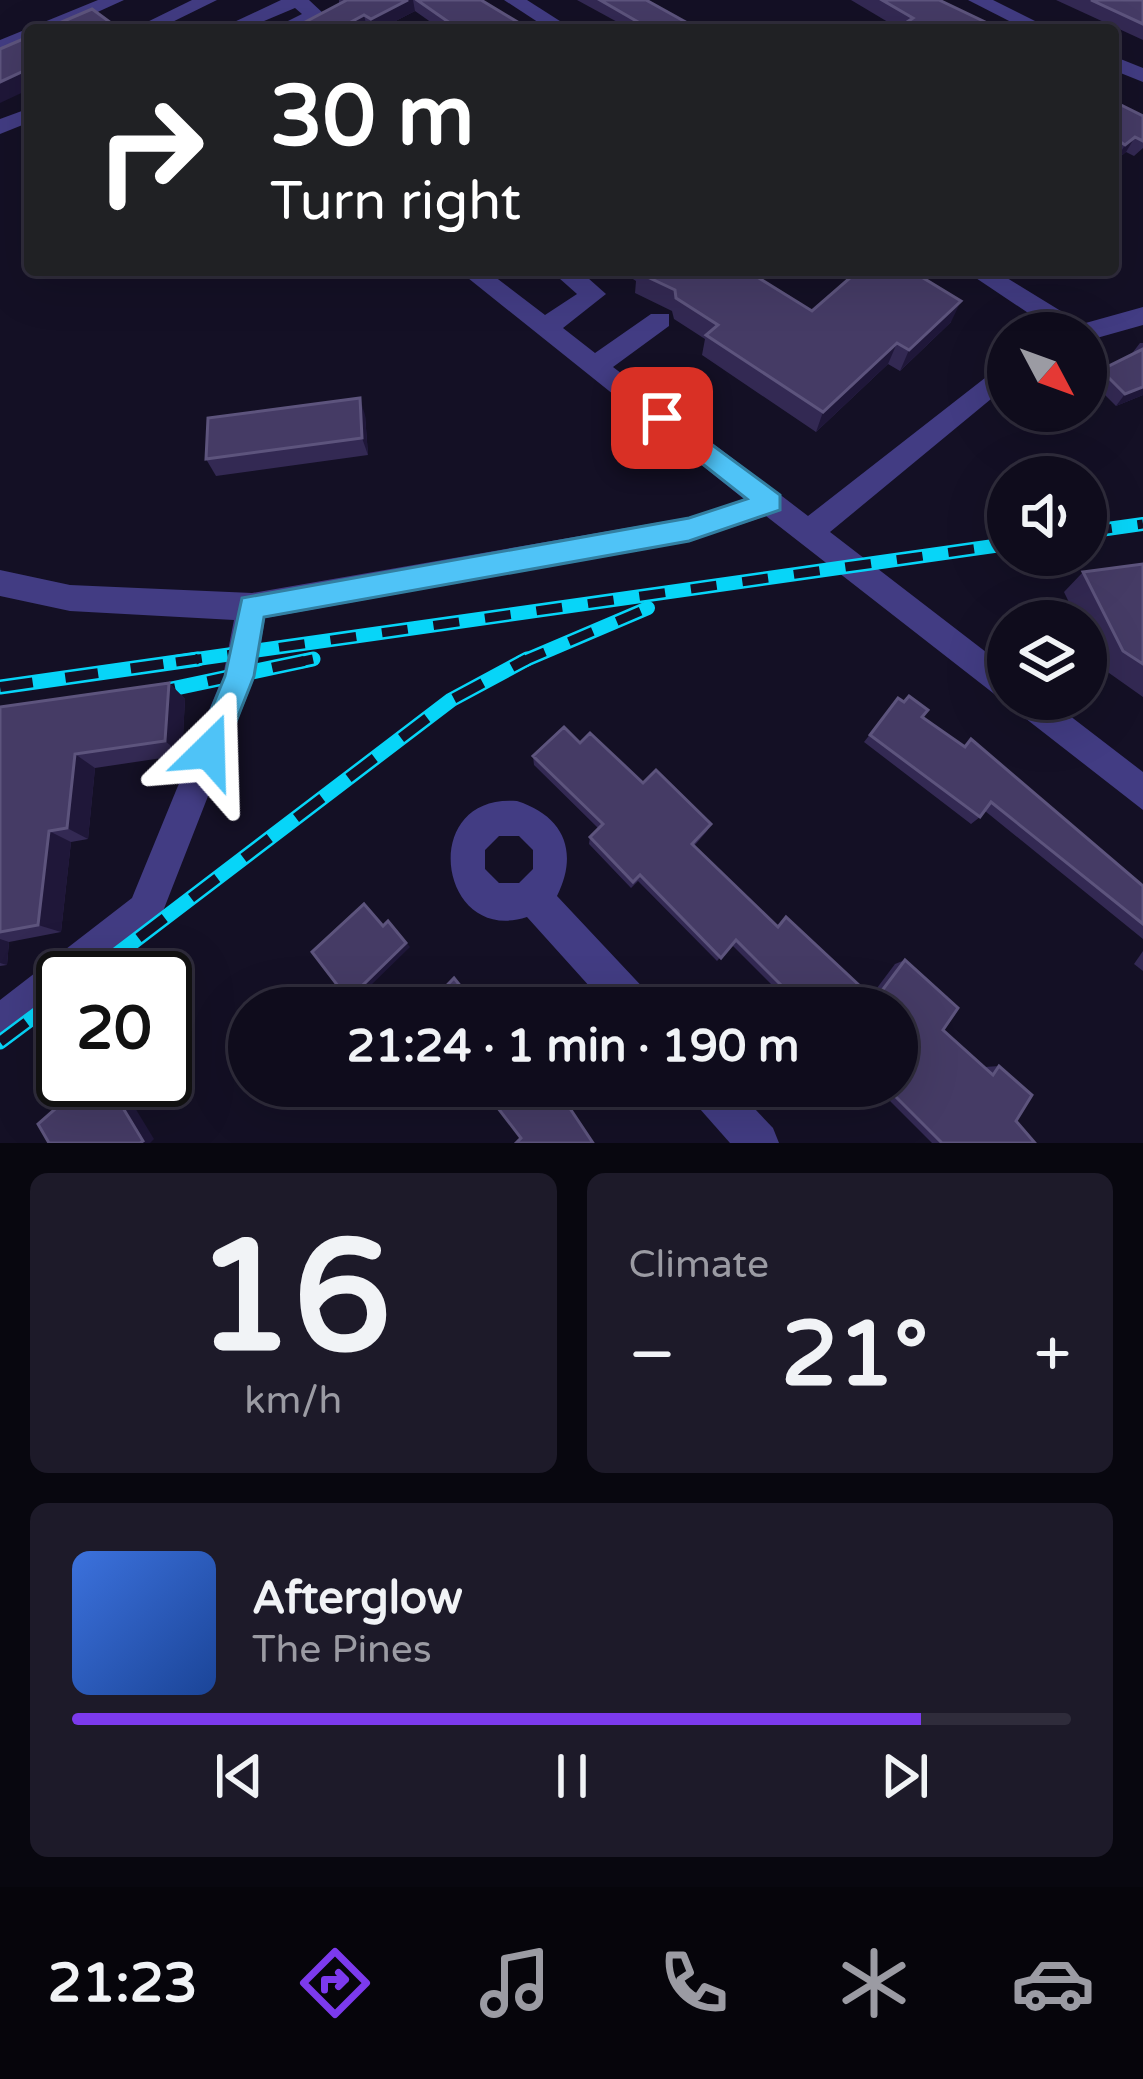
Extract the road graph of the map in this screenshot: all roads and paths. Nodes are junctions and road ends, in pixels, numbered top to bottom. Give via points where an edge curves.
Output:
1 (115, 0) edge
2 (208, 0) edge
3 (297, 0) edge
4 (513, 0) edge
5 (977, 0) edge
6 (56, 24) edge
7 (147, 24) edge
8 (160, 24) edge
9 (241, 24) edge
10 (293, 24) edge
11 (555, 24) edge
12 (1030, 24) edge
13 (491, 276) edge
14 (570, 276) edge
15 (986, 276) edge
16 (1045, 312) edge
17 (1143, 316) edge
18 (660, 320) dead end
19 (1107, 326) edge
20 (545, 328) junction
21 (595, 366) junction
22 (987, 387) edge
23 (770, 502) junction
24 (808, 532) junction
25 (0, 583) edge
26 (252, 607) junction
27 (987, 672) edge
28 (1052, 720) edge
29 (1140, 785) edge
30 (532, 895) dead end
31 (616, 987) edge
32 (0, 1024) edge
33 (725, 1107) edge
34 (758, 1143) edge

1 - 6 street
1 - 7 street
2 - 8 street
3 - 9 street
3 - 10 street via 315,14
4 - 11 street
5 - 12 street
13 - 20 street
14 - 20 street via 594,293
15 - 16 street
17 - 19 street
18 - 21 street
20 - 21 street
21 - 23 street
22 - 24 street
23 - 24 street
23 - 26 street via 689,530
24 - 27 street
25 - 26 street via 70,598
26 - 32 street via 239,676 145,911
28 - 29 street
30 - 31 street
33 - 34 street

